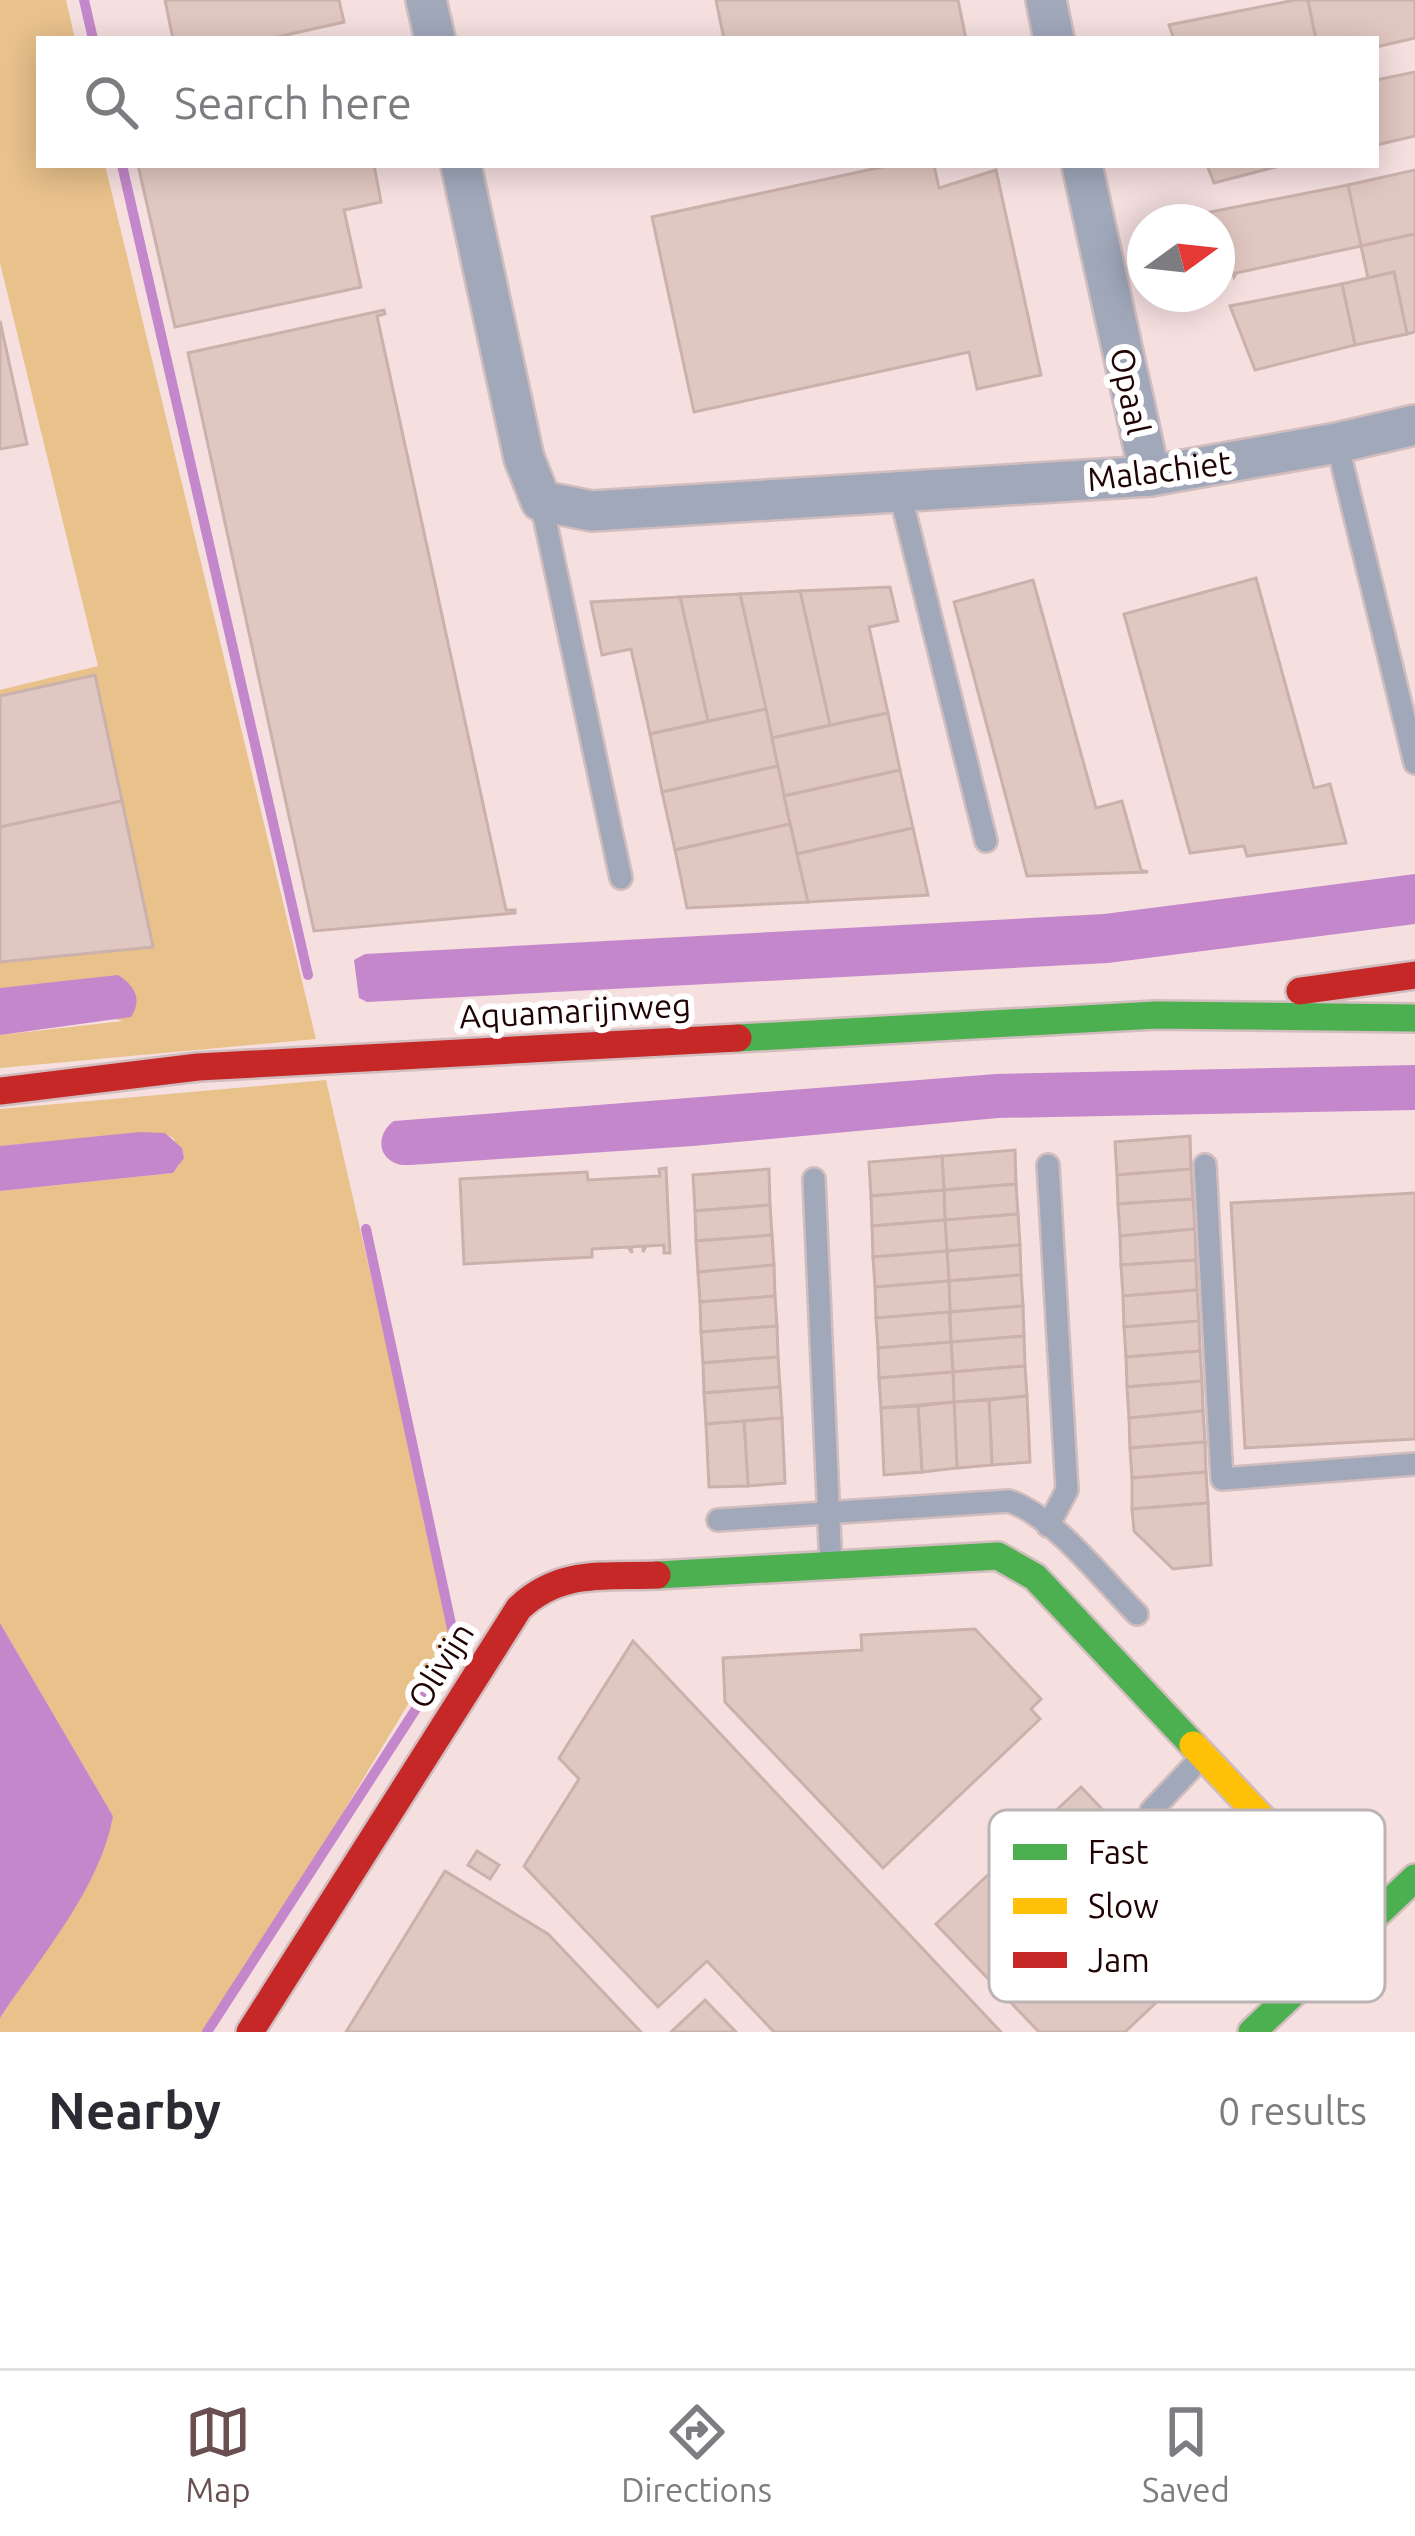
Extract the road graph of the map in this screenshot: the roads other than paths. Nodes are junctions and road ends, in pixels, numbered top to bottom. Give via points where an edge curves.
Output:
1 (426, 0) edge
2 (1046, 0) edge
3 (434, 36) edge
4 (1053, 36) edge
5 (462, 168) edge
6 (1083, 168) edge
7 (1415, 425) edge
8 (1337, 443) junction
9 (1150, 476) junction
10 (901, 493) junction
11 (541, 501) junction
12 (1415, 763) edge
13 (986, 841) dead end
14 (621, 878) dead end
15 (1415, 975) edge
16 (1156, 1015) junction
17 (1415, 1018) edge
18 (0, 1090) edge
19 (1048, 1165) dead end
20 (1205, 1165) dead end
21 (814, 1179) dead end
22 (1415, 1464) edge
23 (829, 1513) junction
24 (718, 1520) dead end
25 (1048, 1526) junction
26 (1069, 1546) junction
27 (831, 1568) junction
28 (1035, 1577) junction
29 (1137, 1614) dead end
30 (1203, 1756) junction
31 (1151, 1810) dead end
32 (1254, 1810) edge
33 (1415, 1878) edge
34 (1385, 1907) edge
35 (1284, 2002) edge
36 (250, 2032) edge
37 (1252, 2032) edge

1 - 3 street
2 - 4 street
5 - 11 street via 524,458
6 - 9 street, Opaal
7 - 8 street, Malachiet
8 - 9 street, Malachiet
8 - 12 lane
9 - 10 street, Malachiet
10 - 11 street, Malachiet via 592,511
10 - 13 lane
11 - 14 lane
15 - 16 street, Aquamarijnweg
16 - 17 street, Aquamarijnweg
16 - 18 street, Aquamarijnweg via 198,1067
19 - 25 lane via 1067,1490
20 - 22 lane via 1222,1479
21 - 23 lane
23 - 24 lane
23 - 25 lane via 1009,1501
23 - 27 lane
25 - 26 lane
26 - 28 lane
26 - 29 lane
27 - 28 street, Olivijn via 998,1556
27 - 36 street, Olivijn via 568,1579 539,1589
28 - 30 street, Olivijn
30 - 31 lane
30 - 32 street, Olivijn
33 - 34 street
35 - 37 street

